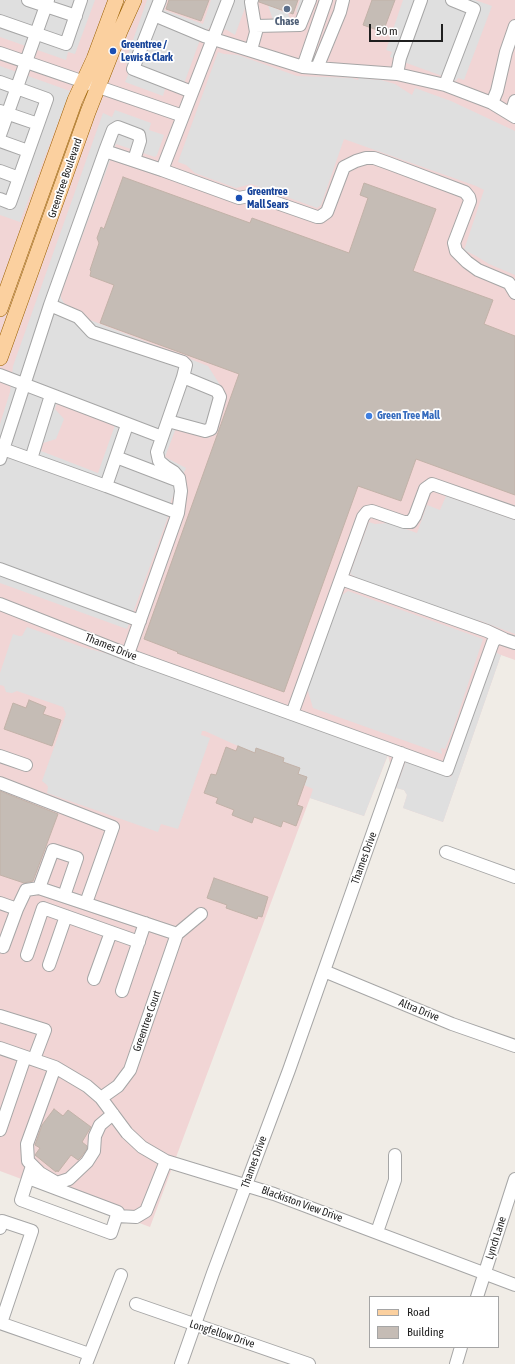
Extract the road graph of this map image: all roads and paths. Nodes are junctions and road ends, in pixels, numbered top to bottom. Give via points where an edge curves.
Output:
1 (28, 0) edge
2 (81, 0) edge
3 (116, 0) edge
4 (134, 0) edge
5 (160, 0) edge
6 (228, 0) edge
7 (252, 0) edge
8 (310, 0) edge
9 (326, 0) edge
10 (343, 0) edge
11 (421, 0) edge
12 (452, 0) edge
13 (47, 3) edge
14 (154, 15) junction
15 (76, 16) junction
16 (0, 21) edge
17 (255, 26) junction
18 (515, 26) edge
19 (36, 34) junction
20 (213, 38) junction
21 (251, 50) junction
22 (0, 53) edge
23 (26, 63) junction
24 (303, 67) junction
25 (318, 68) junction
26 (397, 74) junction
27 (84, 81) junction
28 (0, 82) edge
29 (445, 85) junction
30 (98, 86) junction
31 (18, 88) junction
32 (192, 92) junction
33 (515, 101) edge
34 (492, 103) junction
35 (4, 112) edge
36 (183, 116) junction
37 (513, 116) edge
38 (38, 124) junction
39 (0, 135) edge
40 (0, 141) edge
41 (105, 150) junction
42 (28, 151) junction
43 (134, 160) junction
44 (162, 170) junction
45 (0, 171) edge
46 (19, 178) junction
47 (0, 199) edge
48 (515, 293) edge
49 (50, 304) junction
50 (0, 309) edge
51 (0, 358) edge
52 (0, 375) edge
53 (183, 377) junction
54 (24, 384) junction
55 (51, 395) junction
56 (168, 421) junction
57 (127, 424) junction
58 (162, 437) junction
59 (2, 454) edge
60 (116, 457) junction
61 (31, 459) junction
62 (179, 481) junction
63 (106, 486) junction
64 (178, 513) junction
65 (515, 513) edge
66 (0, 569) edge
67 (341, 579) junction
68 (0, 604) edge
69 (140, 621) junction
70 (509, 641) edge
71 (128, 654) junction
72 (292, 714) junction
73 (401, 753) junction
74 (0, 756) edge
75 (26, 765) dead end
76 (0, 783) edge
77 (446, 852) dead end
78 (515, 877) edge
79 (39, 888) junction
80 (64, 896) junction
81 (0, 903) edge
82 (86, 903) junction
83 (17, 909) junction
84 (201, 914) dead end
85 (66, 916) junction
86 (145, 923) junction
87 (111, 932) junction
88 (177, 934) junction
89 (139, 942) junction
90 (2, 948) dead end
91 (27, 955) dead end
92 (49, 965) dead end
93 (324, 971) junction
94 (94, 979) dead end
95 (122, 991) dead end
96 (0, 1016) edge
97 (515, 1046) edge
98 (0, 1048) edge
99 (29, 1058) junction
100 (55, 1067) junction
101 (101, 1098) junction
102 (113, 1114) junction
103 (0, 1130) edge
104 (395, 1155) dead end
105 (166, 1161) junction
106 (32, 1166) junction
107 (28, 1178) junction
108 (515, 1178) edge
109 (246, 1184) junction
110 (117, 1216) junction
111 (0, 1228) edge
112 (377, 1232) junction
113 (485, 1273) junction
114 (121, 1275) dead end
115 (515, 1285) edge
116 (477, 1296) edge
117 (136, 1304) dead end
118 (0, 1323) edge
119 (195, 1325) junction
120 (461, 1348) edge
121 (87, 1359) edge
122 (180, 1364) edge
123 (309, 1364) edge
124 (456, 1364) edge

1 - 13 street
2 - 15 street
3 - 27 main road, Greentree Boulevard
4 - 30 main road, Greentree Boulevard
5 - 14 street
6 - 20 street
7 - 17 street
8 - 17 street via 300,25
9 - 24 street
10 - 25 street
11 - 26 street via 400,58
12 - 29 street via 474,9
13 - 15 street
13 - 19 street
14 - 20 street
14 - 32 street via 134,69
15 - 19 street via 66,44
16 - 19 street
17 - 21 street
18 - 34 street
19 - 23 street
20 - 21 street
20 - 32 street
21 - 24 street
22 - 23 street
23 - 27 street
23 - 31 street
24 - 25 street
25 - 26 street
26 - 29 street
27 - 30 street
27 - 50 main road, Greentree Boulevard
28 - 31 street
29 - 34 street
30 - 36 street
30 - 51 main road, Greentree Boulevard
31 - 35 street
31 - 38 street via 47,99
32 - 36 street
33 - 37 street
34 - 37 street
35 - 38 street
35 - 39 street
36 - 44 street
38 - 42 street
40 - 42 street
41 - 43 street
41 - 43 street via 113,130 118,127 139,135 140,141
41 - 49 street
42 - 46 street
43 - 44 street
44 - 48 street via 239,198 254,195 317,218 327,212 344,167 366,158 374,158 468,194 470,201 454,243 456,252 478,270 509,283
45 - 46 street
46 - 47 street via 10,203
49 - 53 street via 78,317 92,332 183,362 186,365
49 - 54 street
52 - 54 street
53 - 56 street
53 - 56 street via 217,391 220,397 211,429 205,432
54 - 55 street
54 - 59 street
55 - 57 street
55 - 61 street
56 - 58 street
57 - 58 street
57 - 60 street
58 - 62 street via 157,452 159,461 174,472
59 - 61 street
60 - 62 street
60 - 63 street
61 - 63 street
62 - 64 street via 181,491
63 - 64 street
64 - 69 street
65 - 67 street via 432,484 425,489 411,522 370,510 366,513
66 - 69 street
67 - 70 street
67 - 72 street
68 - 71 street, Thames Drive
69 - 71 street
70 - 73 street via 496,639 493,642 447,770
71 - 72 street, Thames Drive
72 - 73 street, Thames Drive
73 - 93 street, Thames Drive
74 - 75 street
76 - 82 street via 113,827
77 - 78 street
79 - 80 street
79 - 80 street via 53,850 77,858
79 - 83 street via 26,890
80 - 82 street
81 - 83 street
82 - 86 street
83 - 90 street
84 - 88 street
85 - 87 street
85 - 91 street via 43,908
85 - 92 street
86 - 88 street
86 - 89 street
87 - 89 street
87 - 94 street
88 - 101 street, Greentree Court via 130,1070 118,1086
89 - 95 street
93 - 97 street, Altra Drive via 452,1024
93 - 109 street, Thames Drive
96 - 99 street via 45,1030
98 - 99 street, Blackiston View Drive
99 - 100 street, Blackiston View Drive
99 - 103 street
100 - 101 street, Blackiston View Drive via 87,1086
100 - 106 street via 27,1144 28,1161
101 - 102 street, Blackiston View Drive
102 - 105 street, Blackiston View Drive via 142,1147
102 - 106 street via 100,1125 95,1136 94,1151 87,1162 69,1179 57,1183
104 - 112 street via 396,1180
105 - 109 street, Blackiston View Drive
105 - 110 street via 146,1211 136,1217
106 - 107 street
107 - 110 street via 118,1212
107 - 110 street via 21,1200 110,1233
108 - 113 street, Lynch Lane
109 - 112 street, Blackiston View Drive
109 - 119 street, Thames Drive
111 - 118 street via 2,1221 32,1231
112 - 113 street, Blackiston View Drive
113 - 115 street, Blackiston View Drive
113 - 116 street, Lynch Lane
114 - 121 street
117 - 119 street, Longfellow Drive
118 - 121 street
119 - 122 street, Thames Drive
119 - 123 street, Longfellow Drive
120 - 124 street

